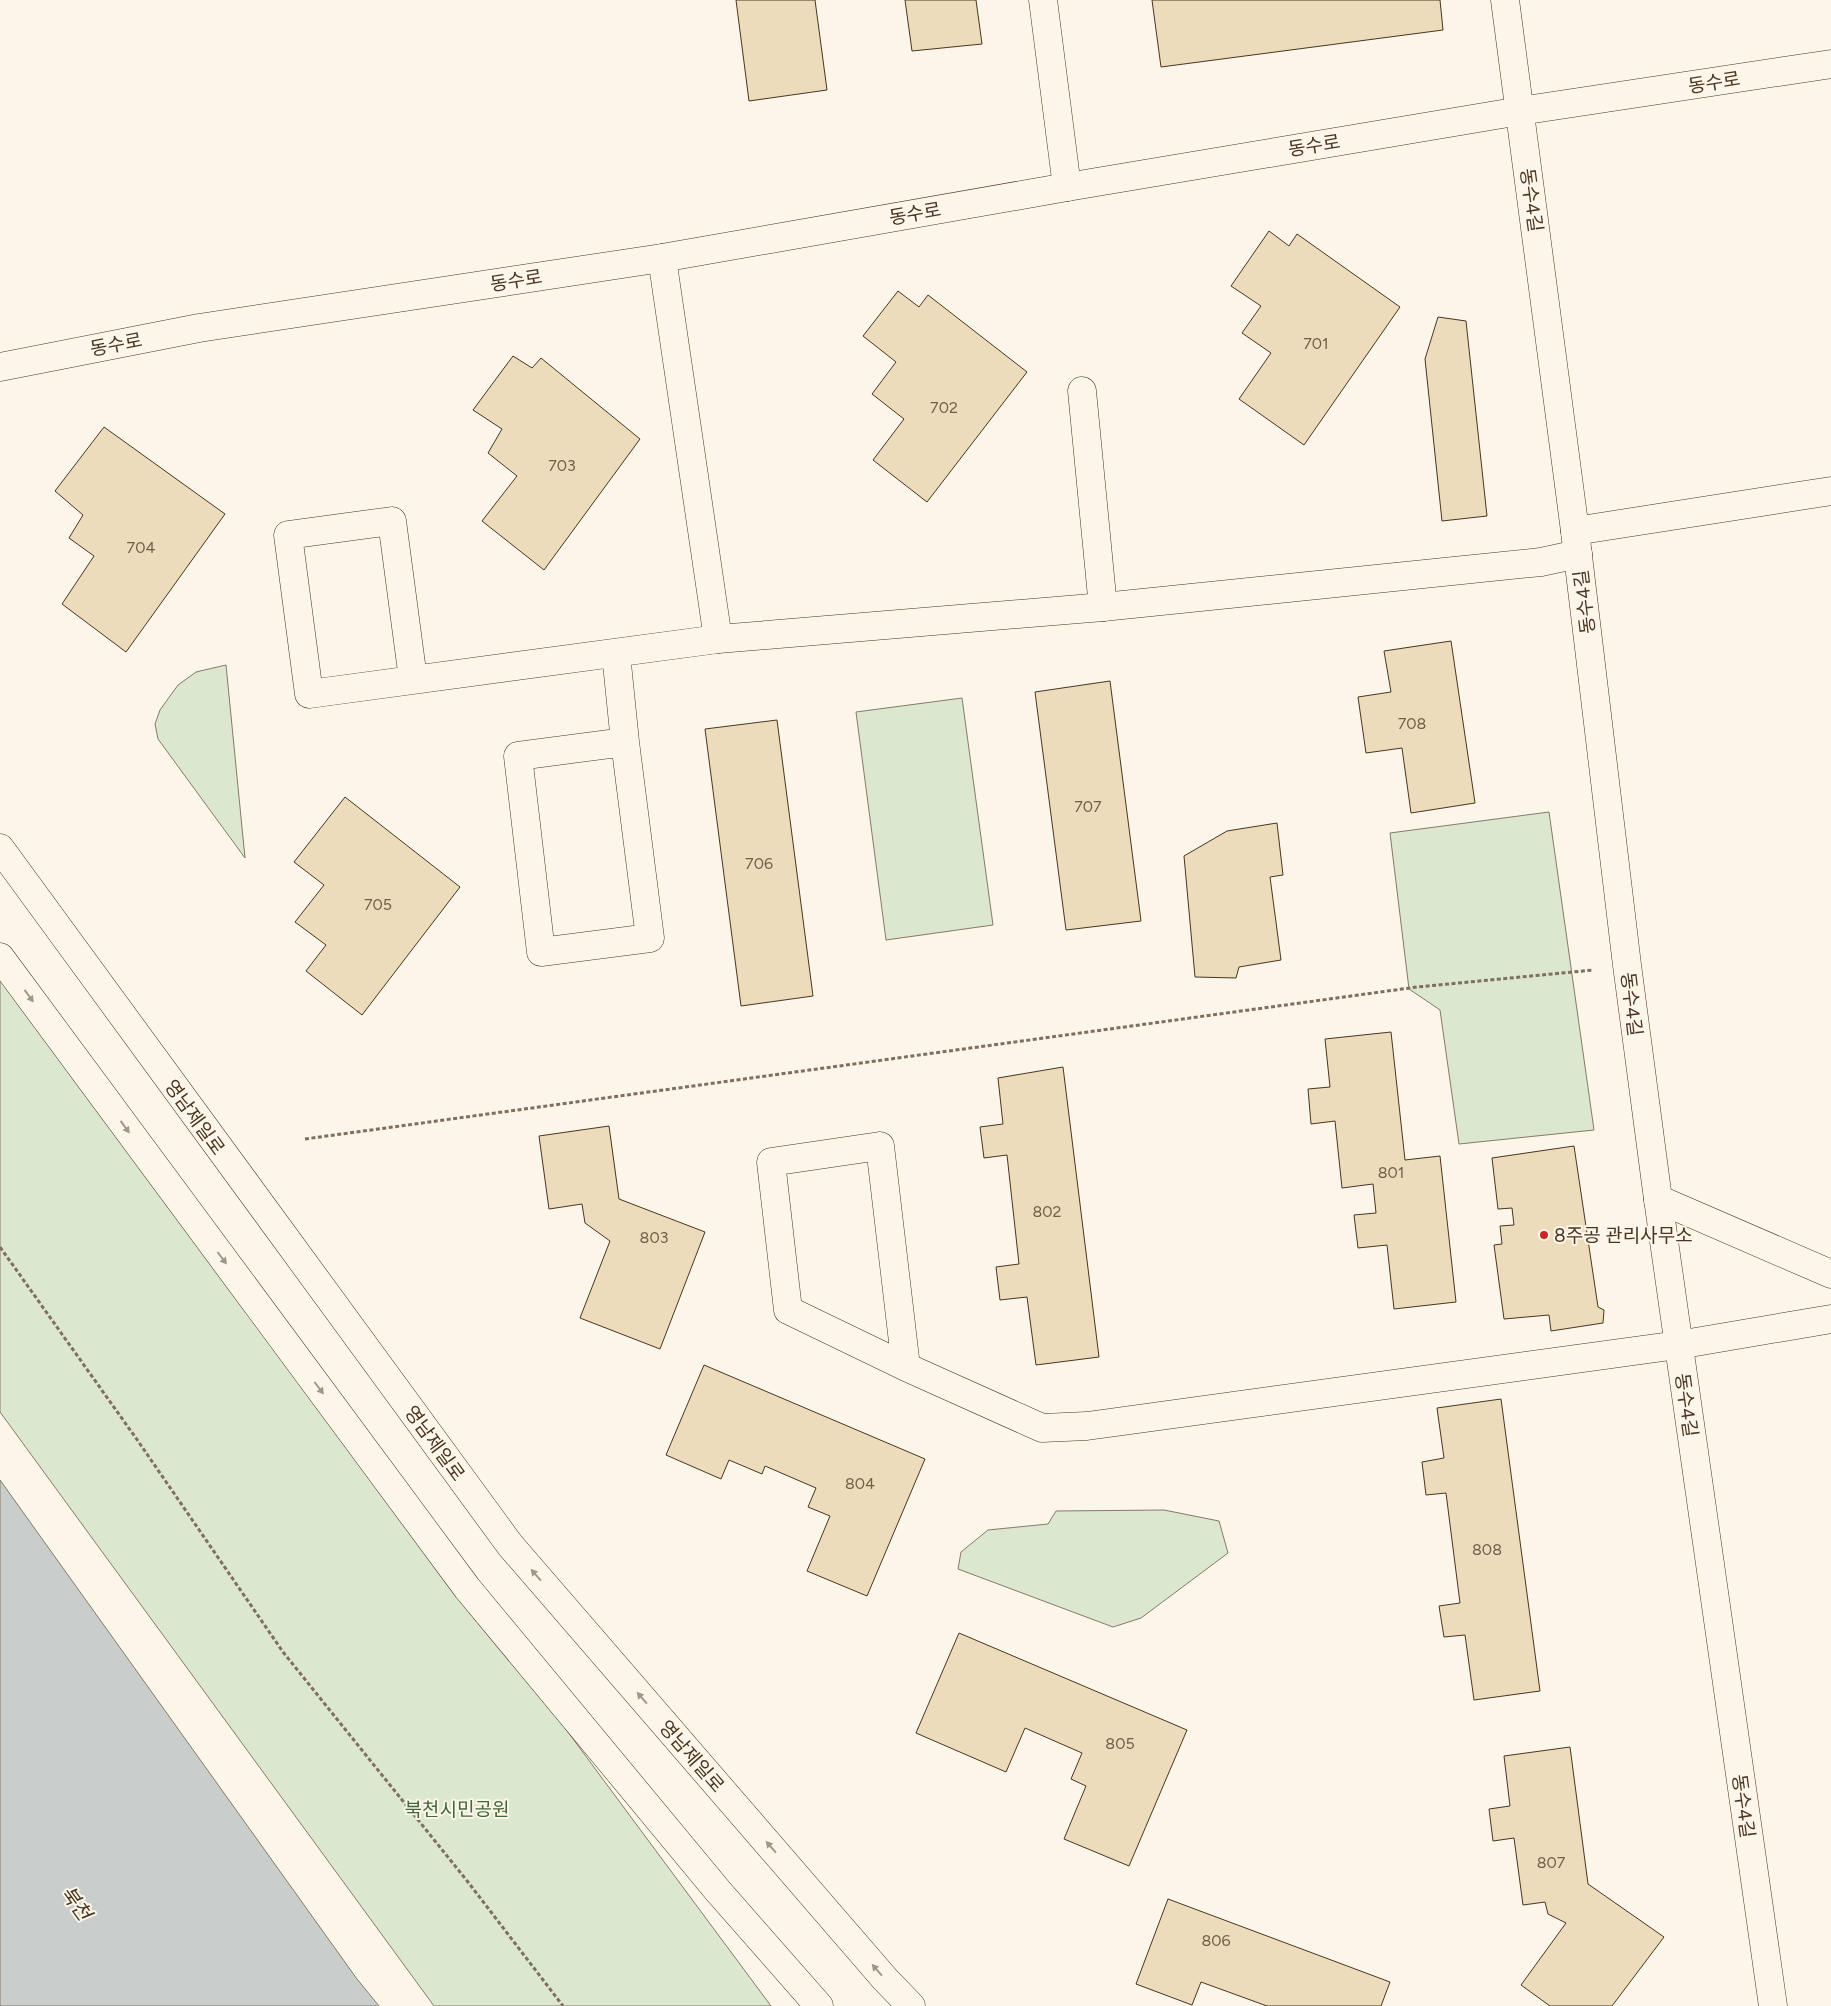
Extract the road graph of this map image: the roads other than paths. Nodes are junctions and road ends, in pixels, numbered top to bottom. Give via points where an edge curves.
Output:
1 (1043, 0) edge
2 (1505, 0) edge
3 (1831, 64) edge
4 (1520, 111) junction
5 (1068, 186) junction
6 (662, 258) junction
7 (0, 367) edge
8 (1082, 392) dead end
9 (1831, 491) edge
10 (1577, 543) junction
11 (1103, 607) junction
12 (718, 639) junction
13 (616, 654) junction
14 (413, 679) junction
15 (625, 742) junction
16 (0, 848) edge
17 (0, 957) edge
18 (1658, 1199) junction
19 (1831, 1274) edge
20 (1831, 1319) edge
21 (1678, 1346) junction
22 (906, 1367) junction
23 (819, 2006) edge
24 (911, 2006) edge
25 (1773, 2006) edge

1 - 5 street
2 - 4 street, 동수4길
3 - 4 street, 동수로
4 - 5 street, 동수로
4 - 10 street, 동수4길
5 - 6 street, 동수로
6 - 7 street, 동수로 via 199,328
6 - 12 street
8 - 11 street
9 - 10 street
10 - 11 street via 1531,563
10 - 18 street, 동수4길
11 - 12 street
12 - 13 street
13 - 14 street
13 - 15 street
14 - 14 street via 308,694 288,535 392,521
15 - 15 street via 518,756 541,952 650,938
24 -> 16 street, 영남제일로 via 510,1545
17 -> 23 street via 468,1588 718,1891
18 - 19 street
18 - 21 street, 동수4길
20 - 21 street
21 - 22 street via 1097,1424 1042,1428
21 - 25 street, 동수4길
22 - 22 street via 788,1310 772,1162 880,1146

